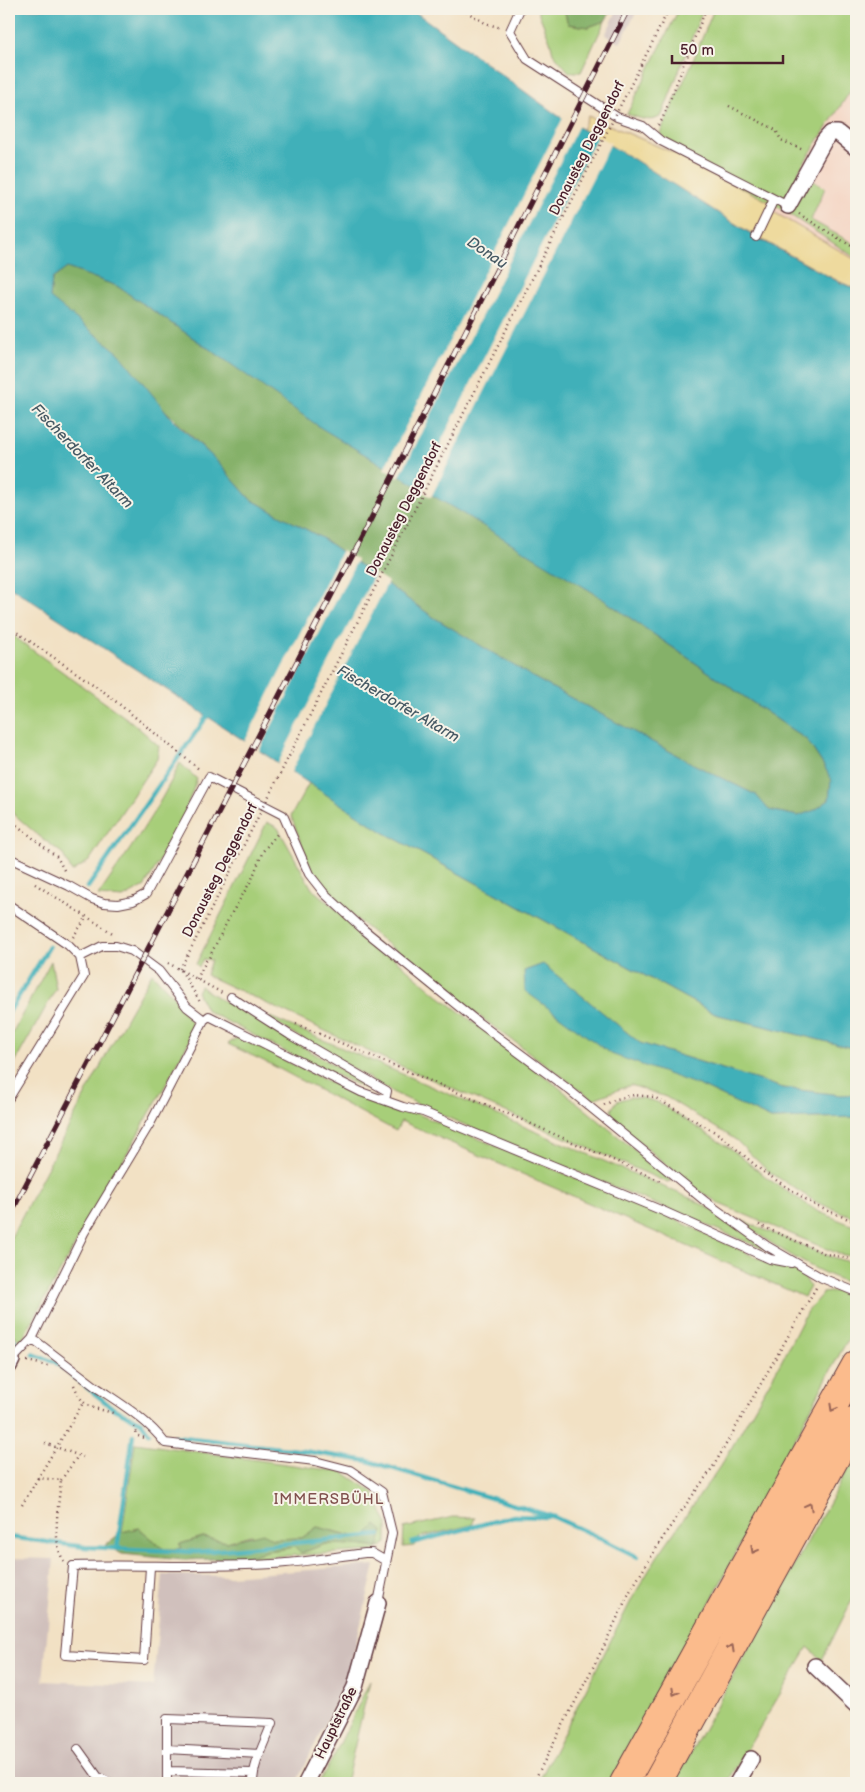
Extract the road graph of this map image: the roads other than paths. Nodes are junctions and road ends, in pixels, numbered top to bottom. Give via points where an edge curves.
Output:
1 (520, 9) edge
2 (856, 148) edge
3 (774, 199) junction
4 (788, 206) joint
5 (756, 237) dead end
6 (9, 858) edge
7 (9, 905) edge
8 (80, 957) junction
9 (231, 997) road end
10 (204, 1020) junction
11 (9, 1098) edge
12 (380, 1098) junction
13 (797, 1264) junction
14 (856, 1292) edge
15 (32, 1339) junction
16 (10, 1361) edge
17 (856, 1365) edge
18 (856, 1420) edge
19 (386, 1561) junction
20 (150, 1567) junction
21 (378, 1603) joint
22 (815, 1666) dead end
23 (856, 1705) edge
24 (78, 1749) dead end
25 (167, 1749) junction
26 (260, 1754) junction
27 (751, 1759) dead end
28 (167, 1771) junction
29 (253, 1773) junction
30 (111, 1783) edge
31 (167, 1783) edge
32 (253, 1783) edge
33 (306, 1783) edge
34 (624, 1783) edge
35 (657, 1783) edge
36 (737, 1783) edge

1 - 3 lane via 510,32 528,59 616,117 643,126 661,141
2 - 4 street via 838,133 832,134 824,141
3 - 4 lane
3 - 5 lane
6 - 13 lane via 66,884 92,900 118,904 133,901 146,894 209,777 283,816 309,874 324,893 363,929 706,1202 766,1246
7 - 8 lane via 70,942
8 - 10 lane via 102,946 132,951 159,971 187,1007
8 - 11 lane via 84,976
9 - 12 lane via 386,1091 386,1096
10 - 12 lane via 209,1016 361,1092
10 - 15 lane via 151,1122 84,1233
12 - 13 lane via 432,1115 770,1259
13 - 14 lane
15 - 16 lane
15 - 19 lane via 139,1416 155,1429 165,1443 315,1461 350,1470 382,1492 392,1533
17 -> 34 highway
35 -> 18 highway
19 - 20 lane via 365,1553 286,1563
19 - 21 lane
20 - 20 lane via 73,1566 65,1655 144,1660
21 - 33 street, Hauptstraße via 355,1687
22 - 23 street
24 - 30 lane via 98,1777
25 - 26 lane
25 - 26 lane via 167,1718 272,1724
25 - 28 lane
26 - 29 lane
27 - 36 street
28 - 29 lane
28 - 31 lane
29 - 32 lane

